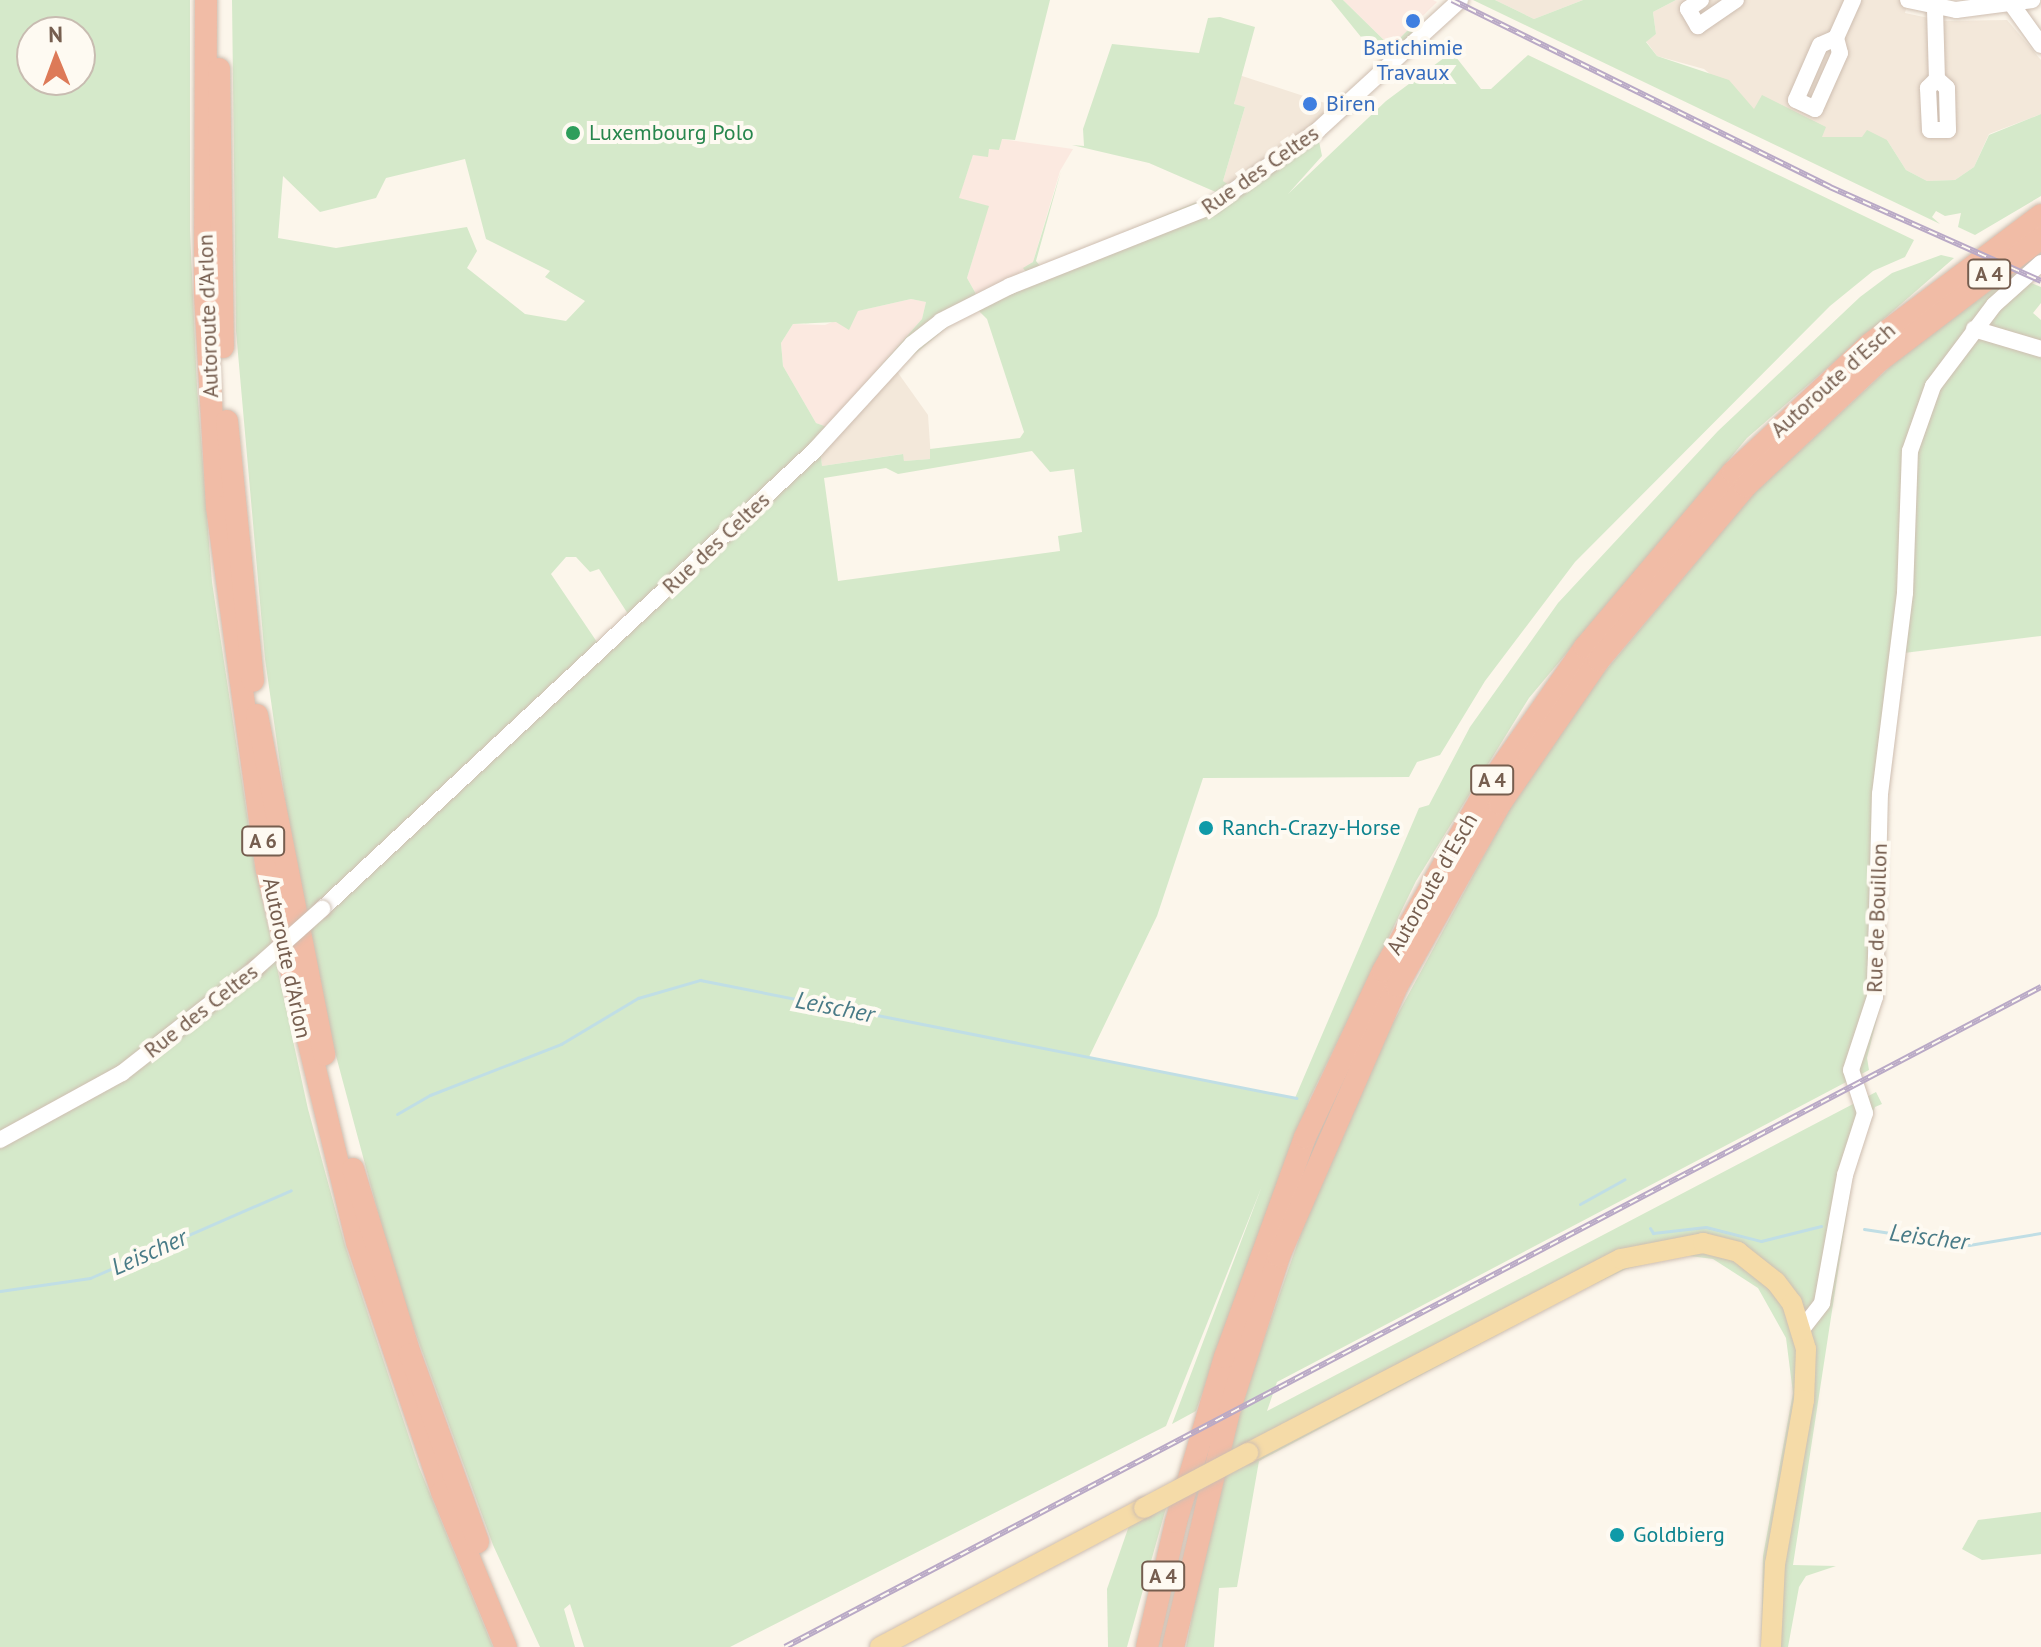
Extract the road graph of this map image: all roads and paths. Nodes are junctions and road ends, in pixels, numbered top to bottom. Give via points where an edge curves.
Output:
1 (206, 0) edge
2 (220, 0) edge
3 (1460, 0) edge
4 (1701, 0) edge
5 (1736, 0) edge
6 (1853, 0) edge
7 (1911, 0) edge
8 (2024, 3) edge
9 (1935, 9) junction
10 (1836, 38) dead end
11 (2041, 45) edge
12 (1937, 79) dead end
13 (2041, 215) edge
14 (2041, 238) edge
15 (2041, 263) edge
16 (1974, 329) junction
17 (2041, 349) edge
18 (0, 1140) edge
19 (1802, 1329) junction
20 (506, 1647) edge
21 (522, 1647) edge
22 (880, 1647) edge
23 (1147, 1647) edge
24 (1173, 1647) edge
25 (1771, 1647) edge

1 - 20 highway, Autoroute d'Arlon / A 6 via 205,293 217,507 267,870 357,1242 442,1492
2 - 21 highway, Autoroute d'Arlon / A 6 via 221,288 233,506 255,702 284,868 328,1071 372,1235 432,1419
3 - 18 street, Rue des Celtes, bridge via 1317,131 1212,206 986,297 922,336 815,450 256,968 122,1073
4 - 5 street via 1688,9 1698,26
6 - 10 street
7 - 9 street
8 - 9 street
8 - 11 street
9 - 12 street
13 - 23 highway, Autoroute d'Esch / A 4 via 1870,344 1733,472 1585,647 1488,786 1383,971 1305,1137 1225,1357 1176,1522
14 - 24 highway, Autoroute d'Esch / A 4 via 1879,361 1746,486 1599,660 1500,804 1397,986 1279,1256 1230,1408
15 - 16 street, Rue de Bouillon via 2014,283
16 - 17 street
16 - 19 street, Rue de Bouillon via 1933,386 1910,451 1905,593 1880,794 1875,997 1851,1070 1865,1113 1845,1175 1822,1303
19 - 22 main road, bridge via 1776,1282 1738,1252 1703,1243 1655,1248 1574,1280
19 - 25 main road via 1805,1390 1775,1564

